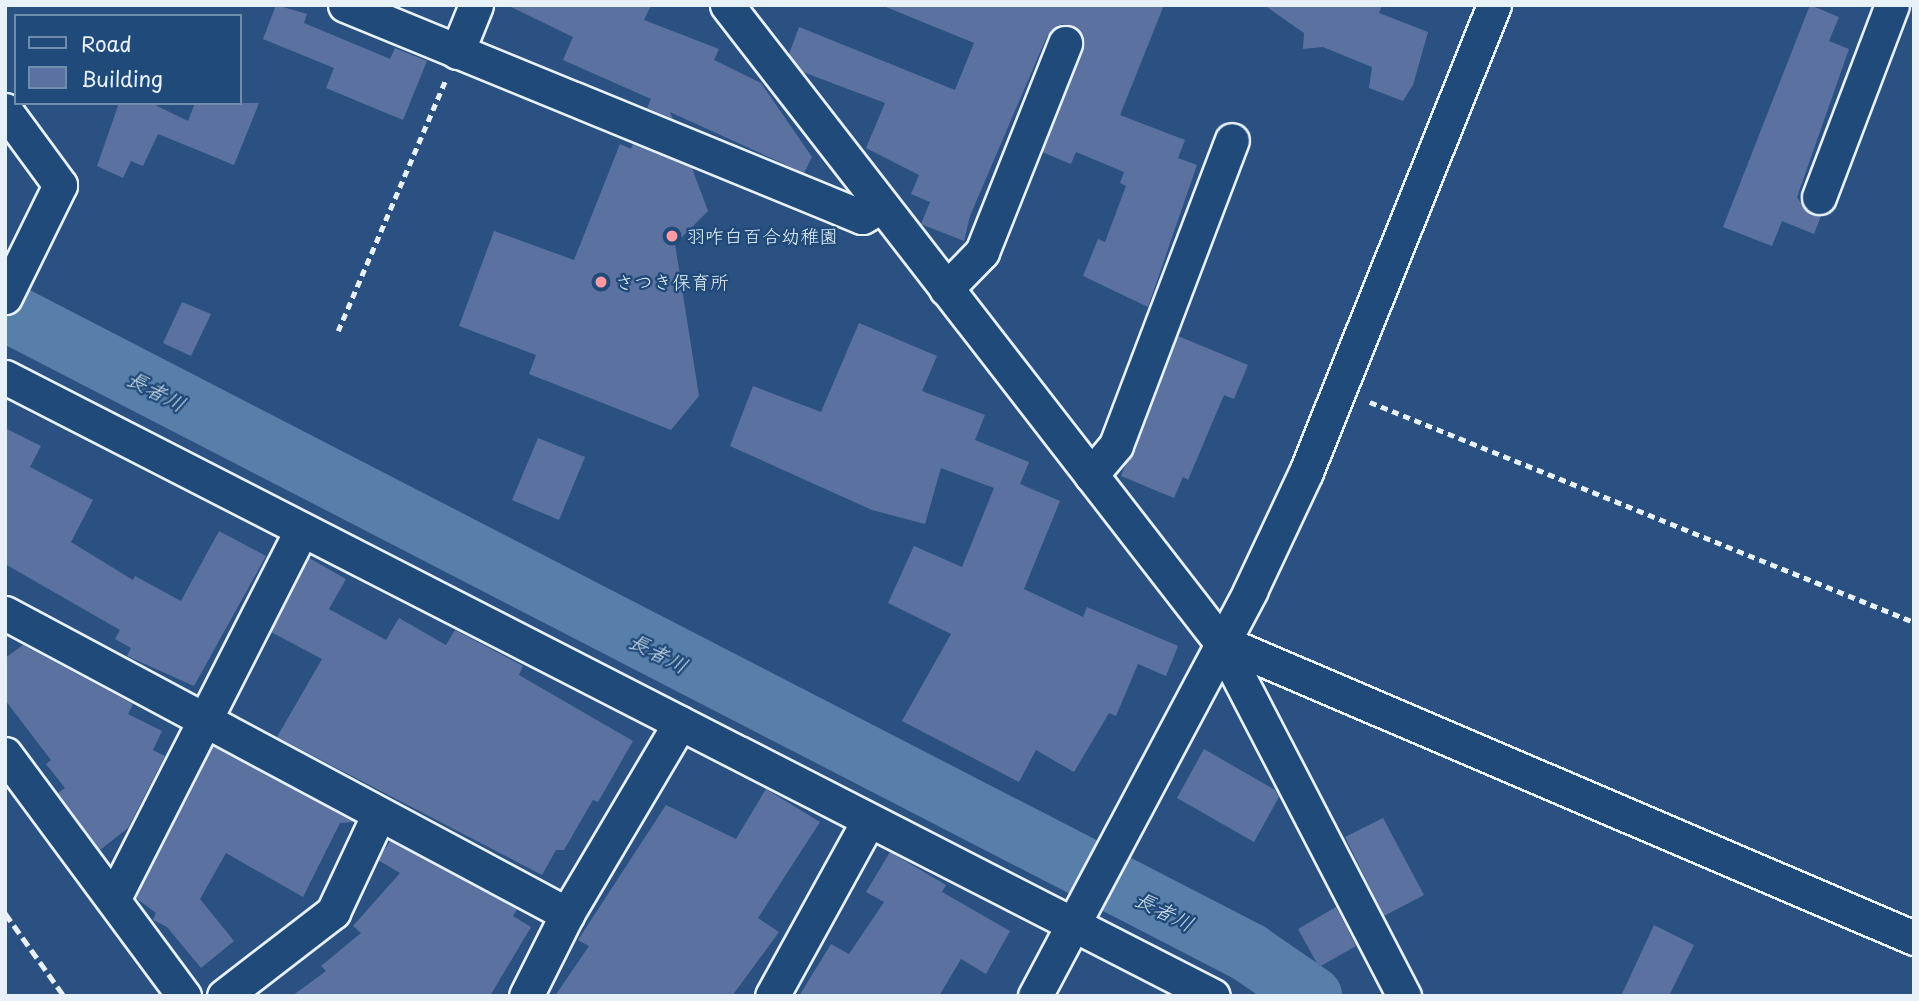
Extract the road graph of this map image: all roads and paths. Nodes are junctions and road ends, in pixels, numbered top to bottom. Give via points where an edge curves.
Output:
1 (345, 5) edge
2 (476, 5) edge
3 (727, 5) edge
4 (1494, 5) edge
5 (1892, 5) edge
6 (1065, 43) dead end
7 (457, 51) junction
8 (5, 110) edge
9 (1232, 140) dead end
10 (1819, 197) dead end
11 (882, 206) junction
12 (13, 284) edge
13 (946, 289) junction
14 (338, 331) dead end
15 (5, 377) edge
16 (1340, 390) junction
17 (1091, 475) junction
18 (301, 531) junction
19 (5, 613) edge
20 (1914, 622) edge
21 (1220, 641) junction
22 (207, 717) junction
23 (680, 723) junction
24 (5, 754) edge
25 (378, 816) junction
26 (867, 823) junction
27 (114, 898) junction
28 (567, 914) junction
29 (1072, 920) junction
30 (1914, 938) edge
31 (184, 996) edge
32 (224, 996) edge
33 (526, 996) edge
34 (772, 996) edge
35 (1035, 996) edge
36 (1213, 996) edge
37 (1404, 996) edge

1 - 7 street
2 - 7 street
3 - 11 street
4 - 16 street
5 - 10 street
6 - 13 street via 982,252
7 - 11 street via 862,217
7 - 14 path
8 - 12 street via 60,185
9 - 17 street via 1116,445
11 - 13 street
13 - 17 street
15 - 18 street
16 - 20 path
16 - 21 street via 1250,591
17 - 21 street
18 - 22 street
18 - 23 street
19 - 22 street
21 - 29 street
21 - 30 street
21 - 37 street
22 - 25 street
22 - 27 street
23 - 26 street
23 - 28 street
24 - 27 street
25 - 28 street
25 - 32 street via 333,912
26 - 29 street
26 - 34 street
27 - 31 street
28 - 33 street
29 - 35 street
29 - 36 street

